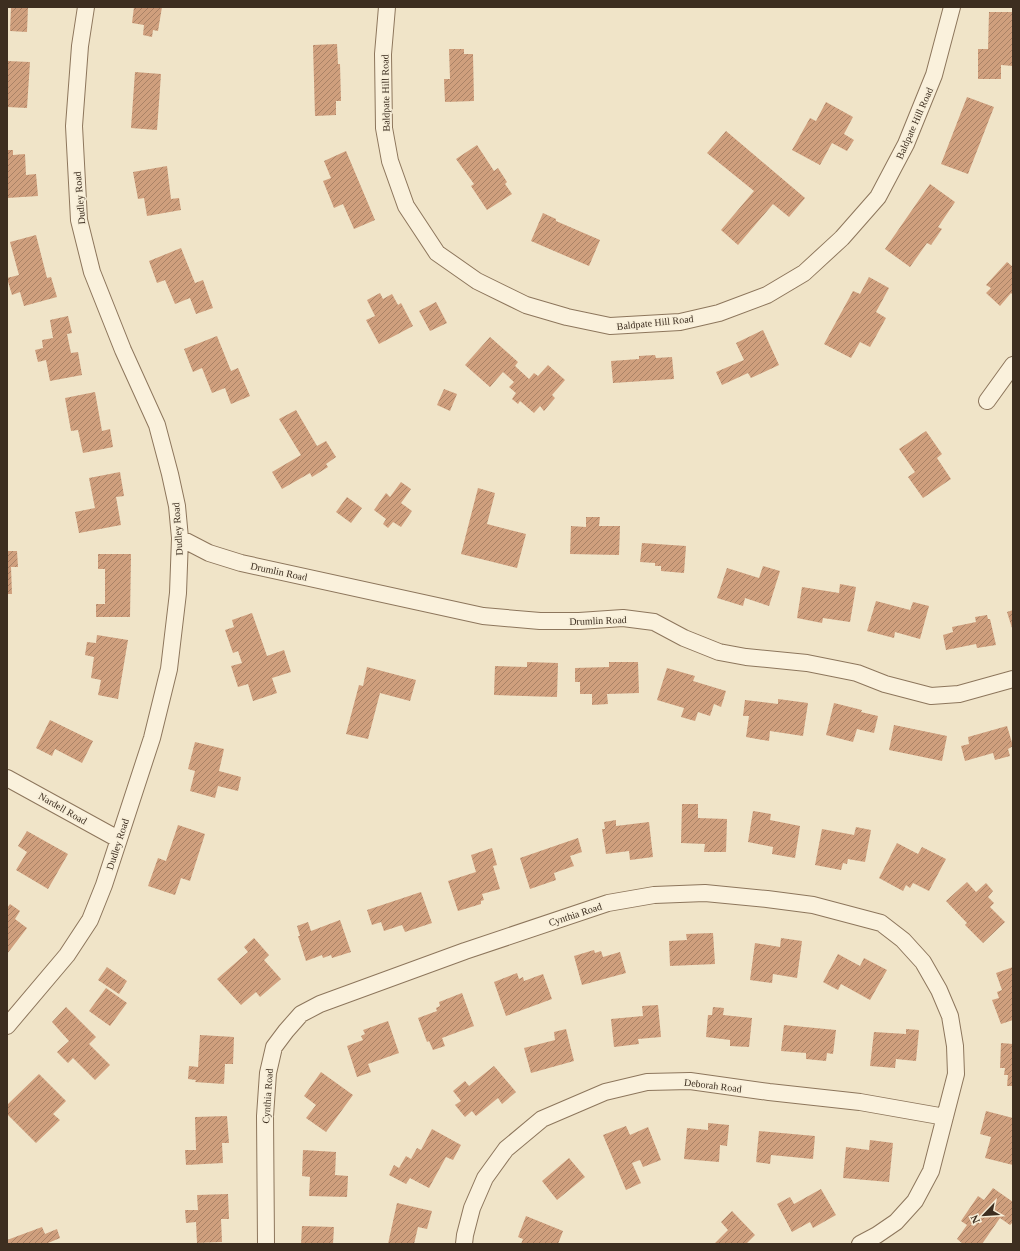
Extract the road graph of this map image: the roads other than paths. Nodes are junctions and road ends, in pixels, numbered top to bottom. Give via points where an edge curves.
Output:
1 (86, 7) edge
2 (387, 7) edge
3 (952, 7) edge
4 (1013, 365) edge
5 (987, 401) dead end
6 (180, 538) junction
7 (1013, 679) edge
8 (7, 778) edge
9 (118, 839) junction
10 (7, 1026) edge
11 (945, 1117) junction
12 (266, 1244) edge
13 (464, 1244) edge
14 (860, 1244) edge

1 - 6 street, Dudley Road via 80,46 74,126 80,220 92,272 123,350 157,424 177,506
2 - 3 street, Baldpate Hill Road via 383,54 384,128 390,161 406,206 437,253 476,281 526,305 610,326 680,322 719,313 754,300 804,273 842,238 878,196 906,144 934,75
4 - 5 street
6 - 7 street, Drumlin Road via 241,563 483,616 540,621 579,622 623,618 654,622 719,652 857,672 885,684 931,696 959,694
6 - 9 street, Dudley Road via 178,593 169,669 152,738
8 - 9 street, Nardell Road
9 - 10 street, Dudley Road via 90,920 67,955
11 - 12 street, Cynthia Road via 956,1074 950,1016 923,962 903,940 881,924 813,905 705,893 654,895 608,903 465,951 320,1004 301,1014 274,1047 268,1073 265,1116
11 - 13 street, Deborah Road via 860,1102 690,1081 647,1082 606,1092 542,1119 506,1150 485,1178 472,1208
11 - 14 street, Cynthia Road via 931,1171 915,1201 896,1222

